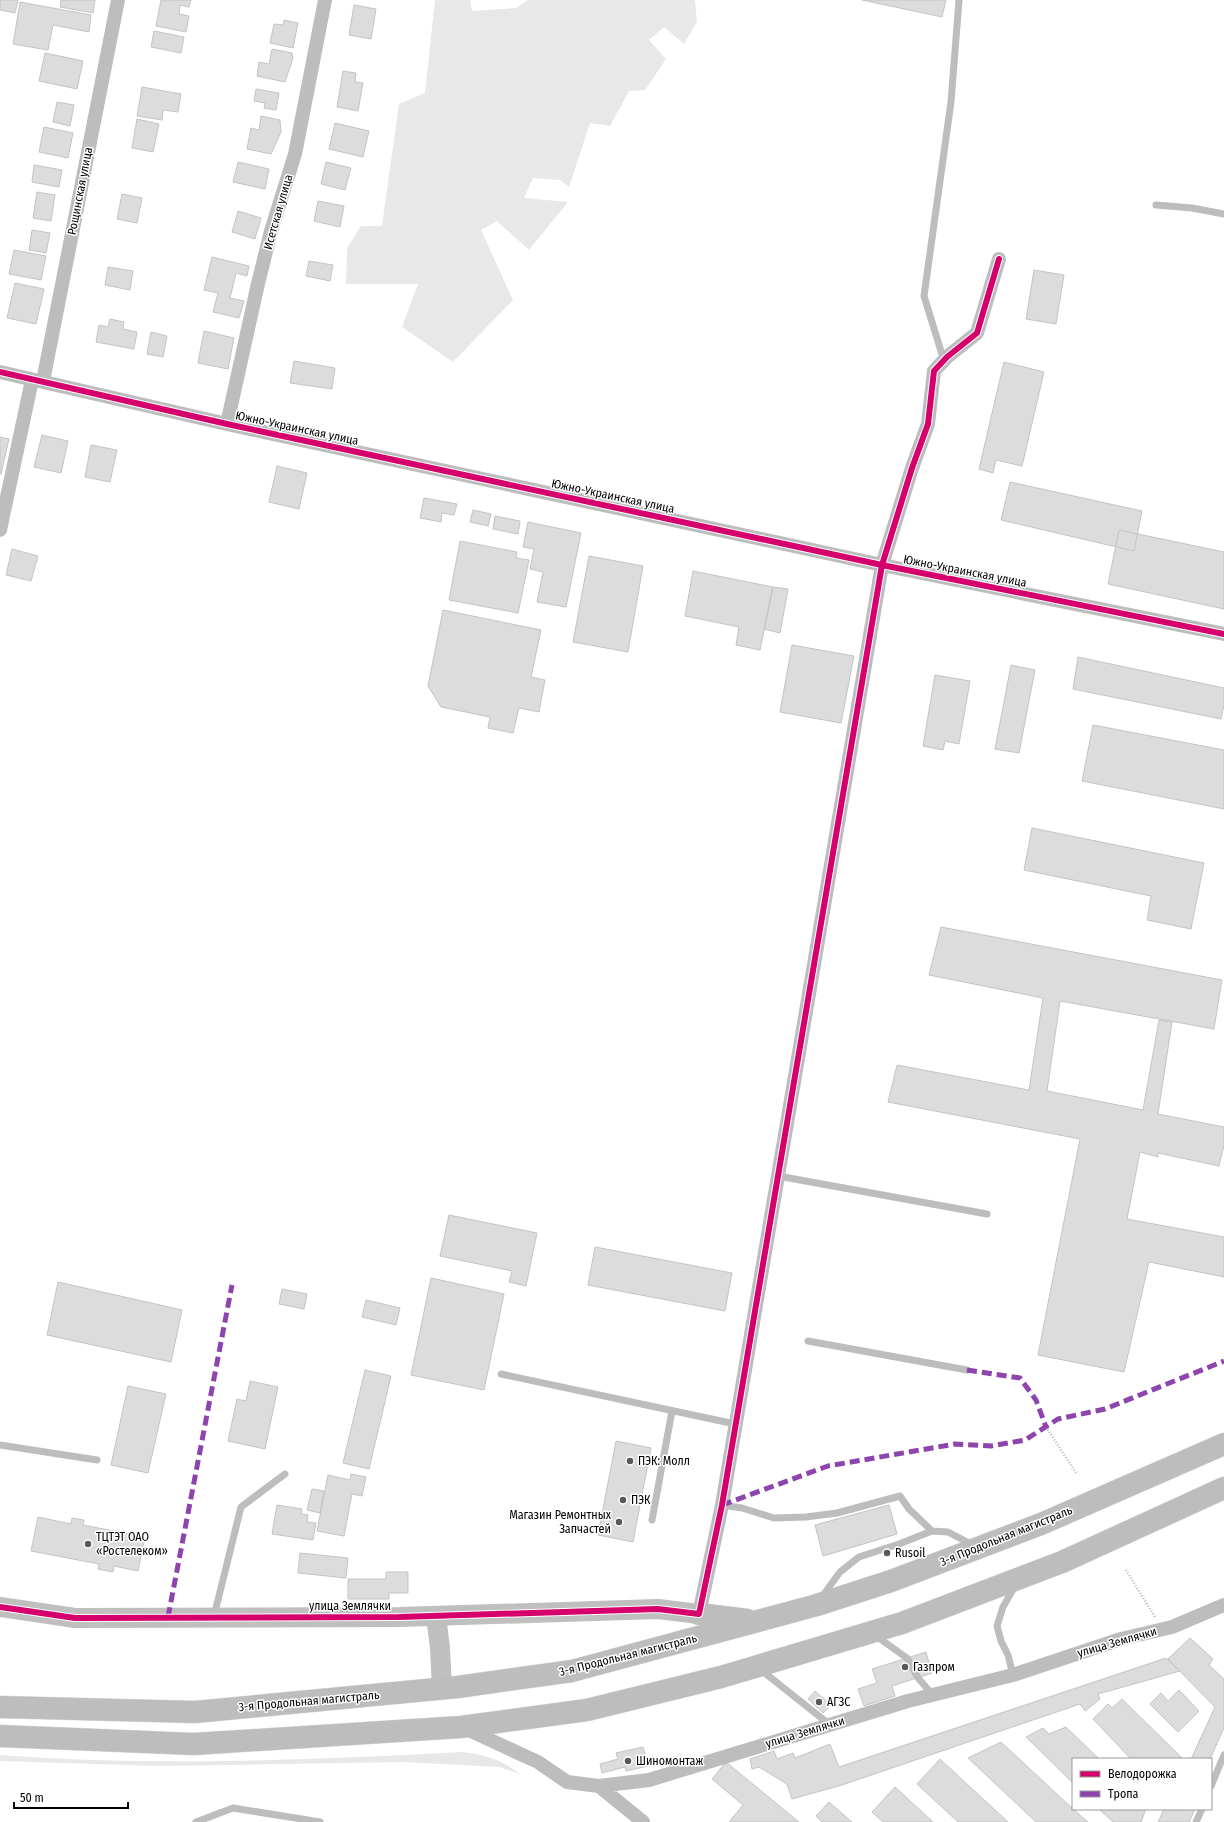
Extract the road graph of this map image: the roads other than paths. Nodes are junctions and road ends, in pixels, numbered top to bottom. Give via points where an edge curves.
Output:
1 (118, 0) edge
2 (325, 0) edge
3 (959, 0) edge
4 (1156, 205) dead end
5 (1224, 214) edge
6 (999, 259) dead end
7 (944, 361) junction
8 (0, 372) edge
9 (38, 380) junction
10 (227, 424) junction
11 (0, 530) edge
12 (882, 565) junction
13 (1224, 634) edge
14 (778, 1176) junction
15 (987, 1214) dead end
16 (808, 1342) dead end
17 (967, 1370) dead end
18 (501, 1374) dead end
19 (672, 1411) junction
20 (736, 1424) junction
21 (1224, 1444) edge
22 (0, 1446) edge
23 (97, 1460) dead end
24 (285, 1474) dead end
25 (1224, 1488) edge
26 (722, 1505) junction
27 (652, 1520) dead end
28 (932, 1531) junction
29 (978, 1548) junction
30 (1020, 1578) junction
31 (816, 1605) junction
32 (1224, 1605) edge
33 (0, 1607) edge
34 (699, 1614) junction
35 (436, 1616) junction
36 (214, 1617) junction
37 (756, 1622) junction
38 (869, 1633) junction
39 (756, 1666) junction
40 (1013, 1675) junction
41 (442, 1688) junction
42 (933, 1694) junction
43 (0, 1707) edge
44 (829, 1724) junction
45 (461, 1727) junction
46 (0, 1736) edge
47 (1224, 1755) edge
48 (1212, 1784) edge
49 (600, 1786) junction
50 (1202, 1810) edge
51 (196, 1822) edge
52 (320, 1822) edge
53 (643, 1822) edge
54 (1196, 1822) edge

1 - 9 street, Рощинская улица
2 - 10 street, Исетская улица via 295,154 257,288
3 - 7 lane via 951,102 924,296
4 - 5 lane
6 - 7 street via 977,333
7 - 12 street via 934,371 928,424
8 - 9 street, Южно-Украинская улица
9 - 10 street, Южно-Украинская улица
9 - 11 street, Рощинская улица
10 - 12 street, Южно-Украинская улица
12 - 13 street, Южно-Украинская улица
12 - 14 street
14 - 15 lane
14 - 20 street
16 - 17 lane
18 - 19 lane
19 - 20 lane
19 - 27 lane
20 - 26 street
21 - 29 highway, 3-я Продольная магистраль via 1041,1524
22 - 23 lane
24 - 36 lane via 241,1507
25 - 30 highway via 1062,1562
26 - 28 lane via 774,1518 806,1517 837,1513 900,1496 909,1509
26 - 34 street
28 - 29 lane via 948,1532
28 - 31 lane via 859,1557 840,1572
29 - 31 highway, 3-я Продольная магистраль via 891,1581
30 - 38 highway
30 - 40 lane via 1003,1607 997,1626
31 - 37 highway, 3-я Продольная магистраль
32 - 40 street, улица Землячки via 1172,1627 1121,1639
33 - 36 street, улица Землячки via 75,1618
34 - 35 street, улица Землячки via 658,1609
34 - 37 highway
35 - 36 street, улица Землячки
35 - 41 street
37 - 41 highway, 3-я Продольная магистраль via 572,1671
38 - 39 highway
38 - 42 lane via 882,1639 907,1658 918,1678
39 - 44 lane
39 - 45 highway via 587,1710
40 - 42 street, улица Землячки
41 - 43 highway, 3-я Продольная магистраль via 195,1712
42 - 44 street, улица Землячки
44 - 49 street, улица Землячки via 649,1780
45 - 46 highway via 194,1744
45 - 49 street, улица Землячки via 538,1762 567,1782
47 - 48 lane
49 - 53 street
50 - 54 lane
51 - 52 lane via 233,1808

